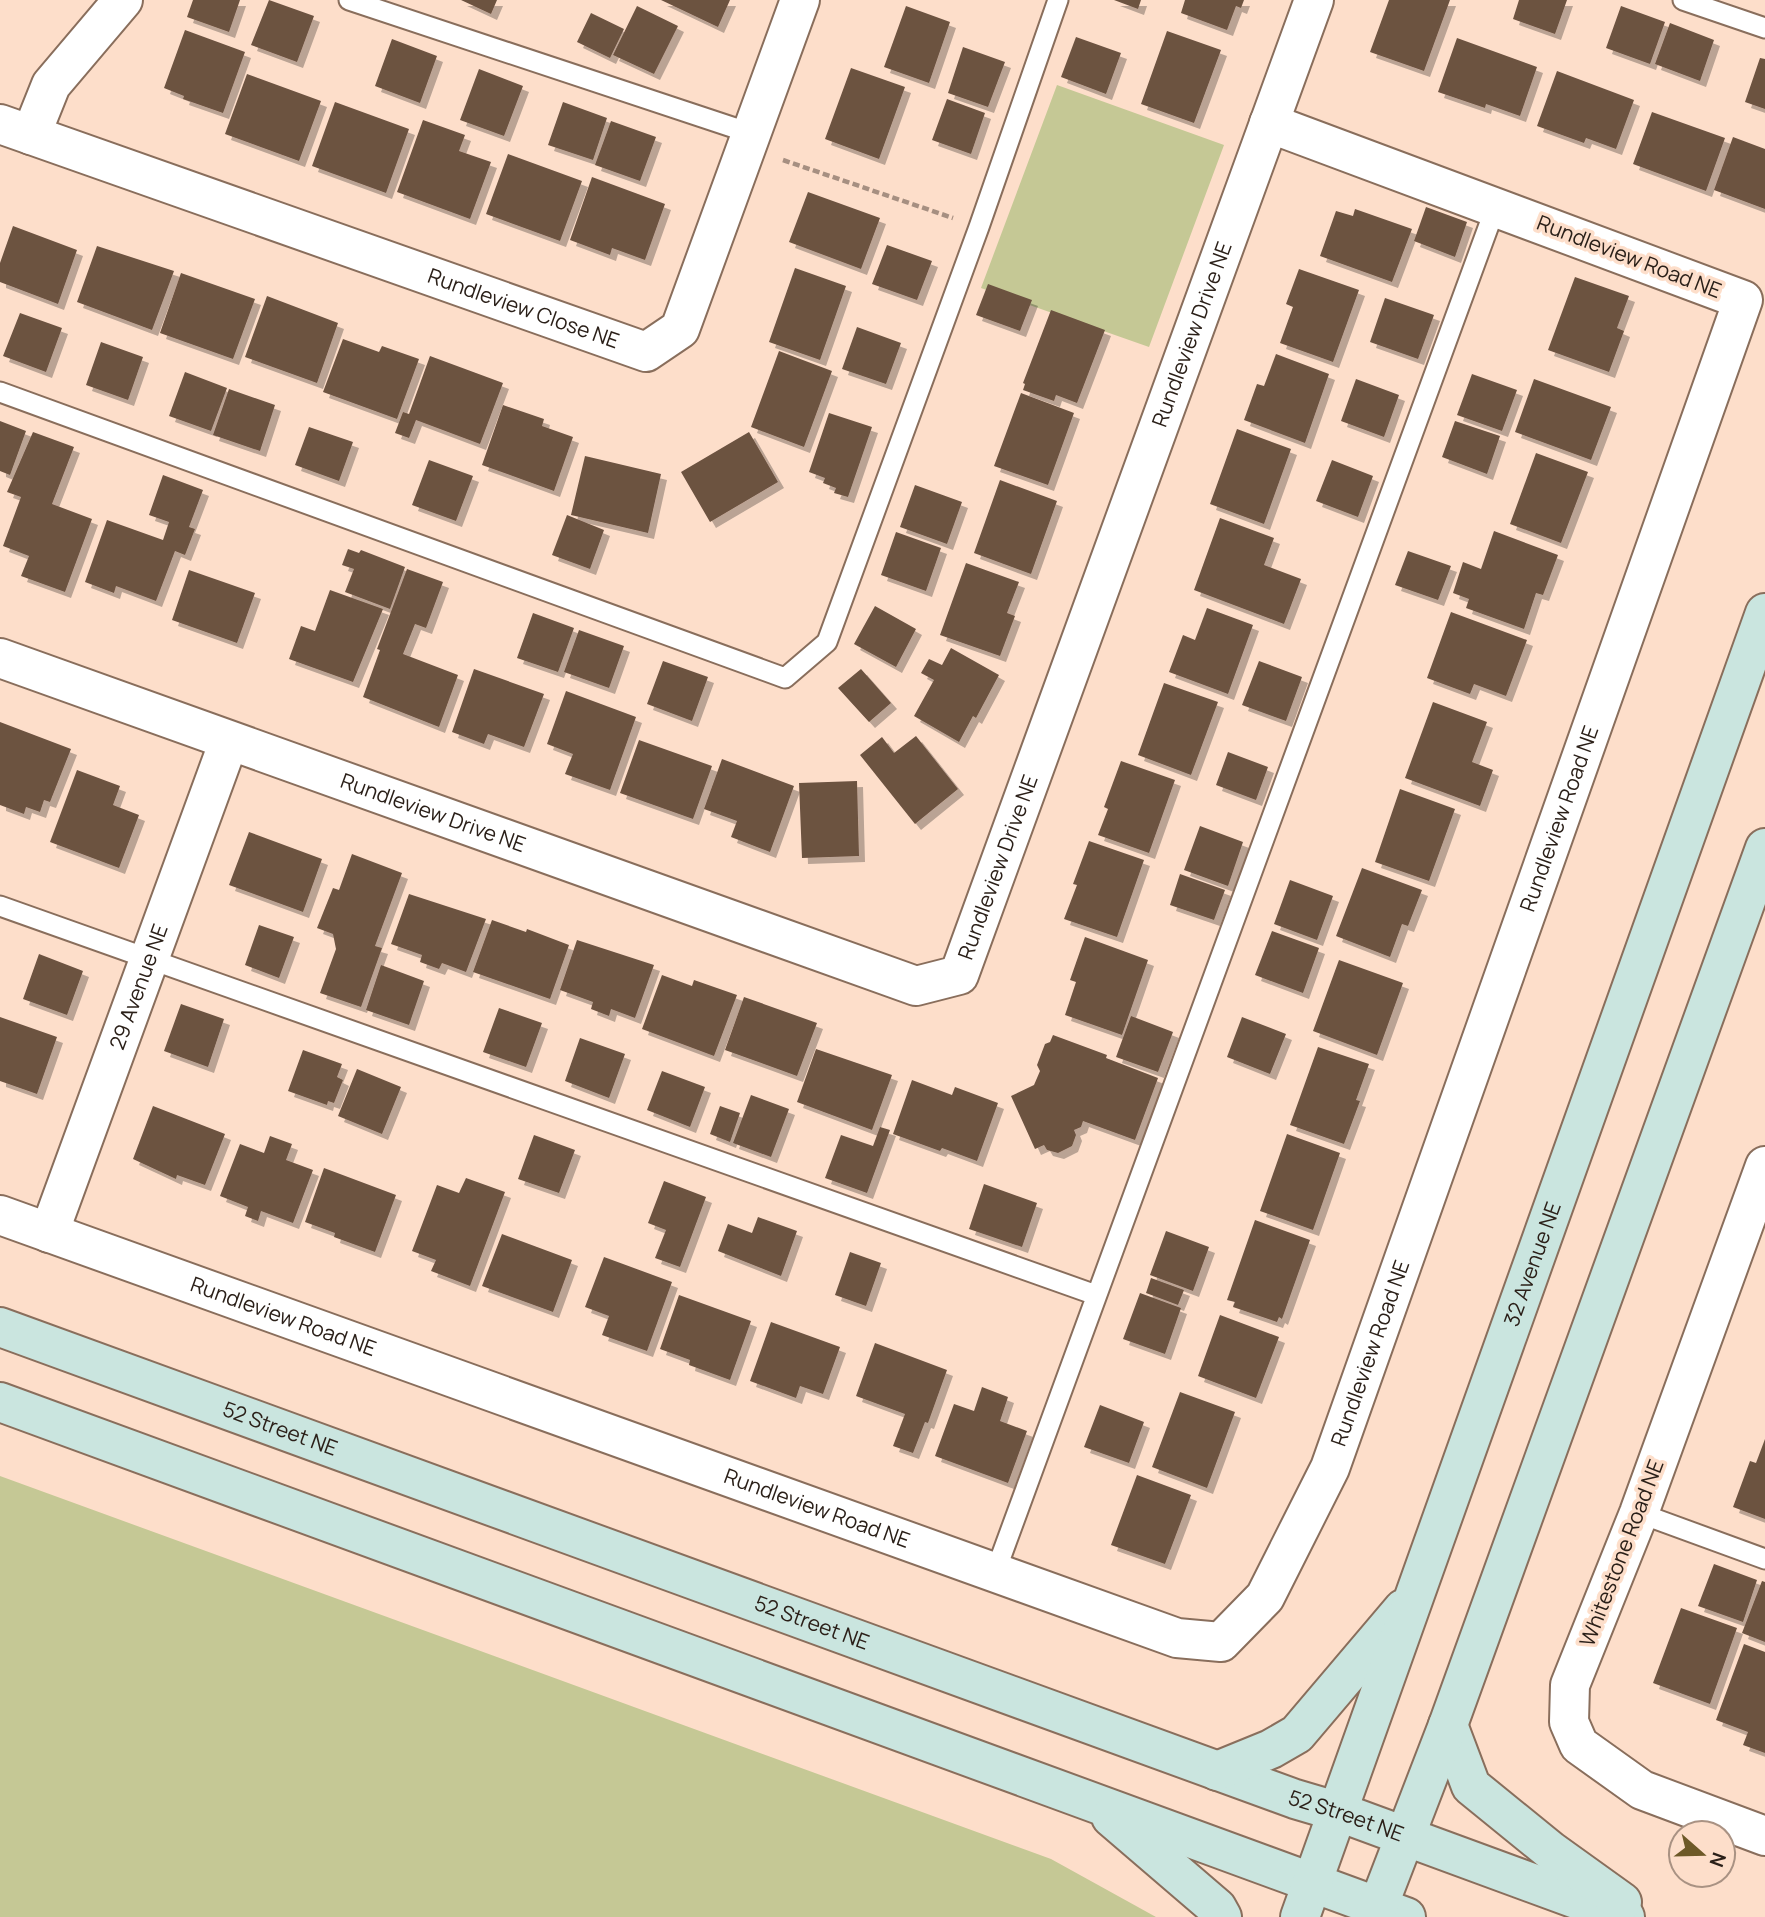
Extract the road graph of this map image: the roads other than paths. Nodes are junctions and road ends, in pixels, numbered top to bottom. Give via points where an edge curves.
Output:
1 (123, 0) edge
2 (349, 0) edge
3 (800, 0) edge
4 (1058, 0) edge
5 (1314, 0) edge
6 (1683, 0) edge
7 (1765, 29) edge
8 (1269, 123) junction
9 (15, 129) edge
10 (750, 133) junction
11 (1496, 206) junction
12 (1754, 297) edge
13 (0, 392) edge
14 (1765, 613) edge
15 (0, 658) edge
16 (229, 741) junction
17 (1765, 848) edge
18 (0, 906) edge
19 (149, 960) junction
20 (1765, 1166) edge
21 (0, 1215) edge
22 (49, 1233) junction
23 (1096, 1295) junction
24 (0, 1327) edge
25 (0, 1402) edge
26 (1639, 1513) junction
27 (1765, 1559) edge
28 (995, 1573) junction
29 (1416, 1595) junction
30 (1448, 1725) junction
31 (1217, 1770) junction
32 (1094, 1802) junction
33 (1339, 1812) junction
34 (1405, 1836) junction
35 (1765, 1836) edge
36 (1311, 1881) junction
37 (1386, 1914) edge
38 (1223, 1917) edge
39 (1300, 1917) edge
40 (1625, 1917) edge
41 (1643, 1917) edge

1 - 9 street, Rundleview Close NE
2 - 10 lane
3 - 10 street, Rundleview Close NE
4 - 13 lane via 827,642 785,678
5 - 8 street, Rundleview Drive NE
6 - 7 lane
8 - 11 street, Rundleview Road NE
8 - 16 street, Rundleview Drive NE via 959,975 916,986
9 - 10 street, Rundleview Close NE via 646,352 680,329
11 - 12 street, Rundleview Road NE
11 - 23 lane
12 - 28 street, Rundleview Road NE via 1330,1468 1265,1597 1222,1642 1177,1638
14 - 29 main road, 32 Avenue NE
15 - 16 street, Rundleview Drive NE
16 - 19 street, 29 Avenue NE
17 - 30 main road
18 - 19 lane
19 - 22 street, 29 Avenue NE
19 - 23 lane
20 - 26 street, Whitestone Road NE
21 - 22 street, Rundleview Road NE
22 - 28 street, Rundleview Road NE
23 - 28 lane
24 - 31 main road, 52 Street NE
25 - 32 main road
26 - 27 lane
26 - 35 street, Whitestone Road NE via 1570,1685 1569,1722 1578,1745 1642,1790
29 - 31 main road via 1297,1734
29 - 33 main road, 32 Avenue NE
30 - 34 main road
30 - 41 main road via 1471,1786
31 - 33 main road, 52 Street NE
32 - 36 main road
32 - 38 main road
33 - 34 main road, 52 Street NE
33 - 36 main road, 32 Avenue NE
34 - 37 main road
34 - 40 main road, 52 Street NE
36 - 37 main road
36 - 39 main road, 32 Avenue NE

